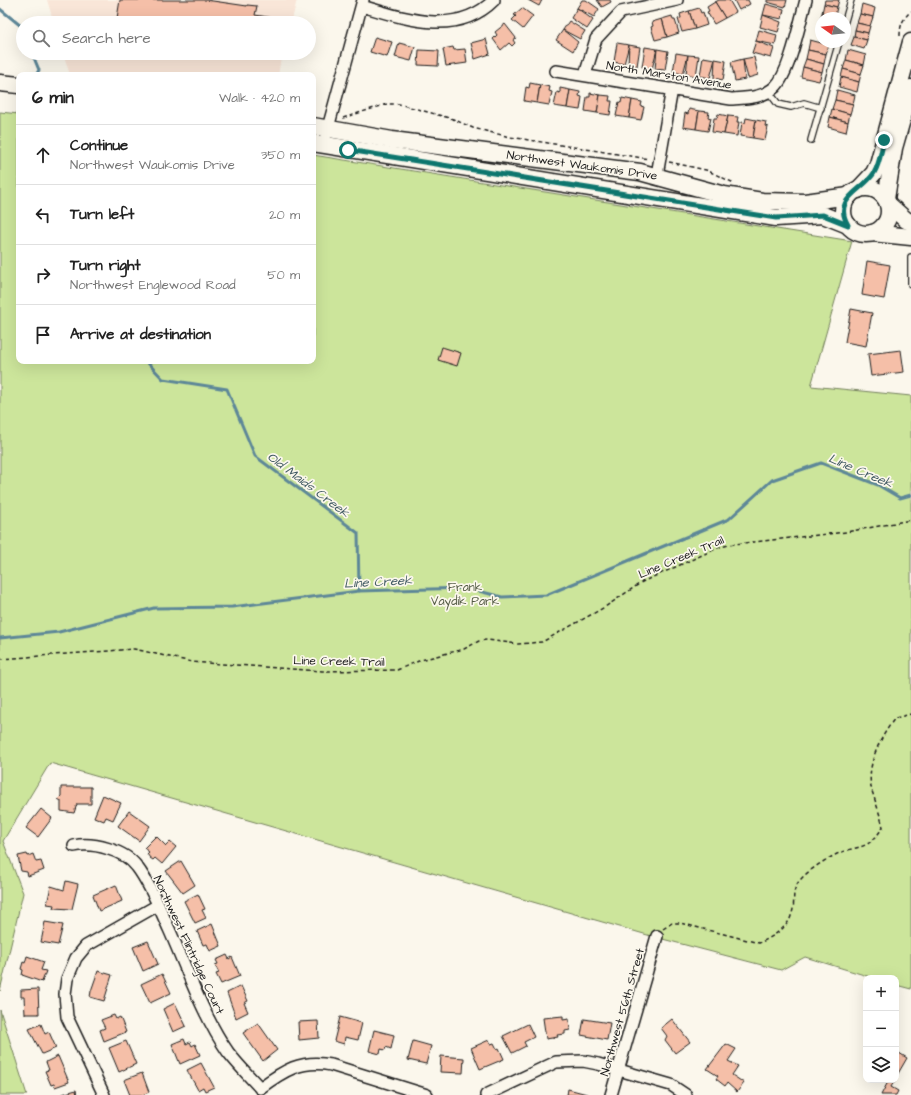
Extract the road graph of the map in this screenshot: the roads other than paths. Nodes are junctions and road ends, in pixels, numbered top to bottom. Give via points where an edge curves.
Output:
1 (494, 0) edge
2 (677, 0) edge
3 (806, 0) edge
4 (851, 0) edge
5 (363, 3) edge
6 (848, 12) edge
7 (911, 42) edge
8 (837, 48) edge
9 (556, 71) dead end
10 (585, 75) junction
11 (0, 83) edge
12 (16, 85) edge
13 (911, 88) edge
14 (672, 89) junction
15 (772, 89) junction
16 (0, 94) edge
17 (16, 96) edge
18 (821, 108) junction
19 (324, 124) edge
20 (811, 140) dead end
21 (318, 144) edge
22 (657, 175) junction
23 (854, 193) junction
24 (887, 202) junction
25 (911, 222) edge
26 (848, 225) junction
27 (872, 233) junction
28 (911, 237) edge
29 (911, 257) edge
30 (911, 284) edge
31 (74, 846) dead end
32 (158, 905) junction
33 (657, 936) road end
34 (618, 1071) junction
35 (259, 1092) edge
36 (104, 1095) edge
37 (427, 1095) edge
38 (486, 1095) edge
39 (611, 1095) edge
40 (686, 1095) edge

1 - 5 street via 483,10 459,21 423,22
2 - 10 street via 621,12 596,39
3 - 15 street via 786,68
4 - 6 lane
5 - 19 street
7 - 23 main road via 878,164 874,173
8 - 18 lane
9 - 10 street, North Marston Avenue
10 - 14 street, North Marston Avenue
11 - 12 main road
13 - 24 main road via 894,148
14 - 15 street, North Marston Avenue via 731,99 752,98
14 - 22 street
15 - 18 lane via 778,104 790,107 804,104
16 - 17 main road
18 - 20 lane
19 - 21 street
19 - 22 main road, Northwest Waukomis Drive via 392,140
21 - 26 main road, Northwest Waukomis Drive via 776,218 823,215
22 - 23 main road, Northwest Waukomis Drive via 724,195 762,201 805,202
23 - 24 main road via 874,189
23 - 26 main road via 844,210
24 - 25 main road
24 - 27 main road via 887,220 881,228
26 - 27 main road via 856,231
27 - 28 main road
29 - 30 lane
31 - 32 street, Northwest Flintridge Court via 95,845 110,849 131,861 137,866
32 - 35 street, Northwest Flintridge Court via 216,1032
32 - 36 street via 86,946 76,958 67,979 64,994 67,1017
33 - 34 street, Northwest 56th Street
34 - 38 street via 583,1061 556,1062
34 - 39 street, Northwest 56th Street
34 - 40 street via 671,1085
35 - 37 street via 284,1070 302,1064 317,1063

